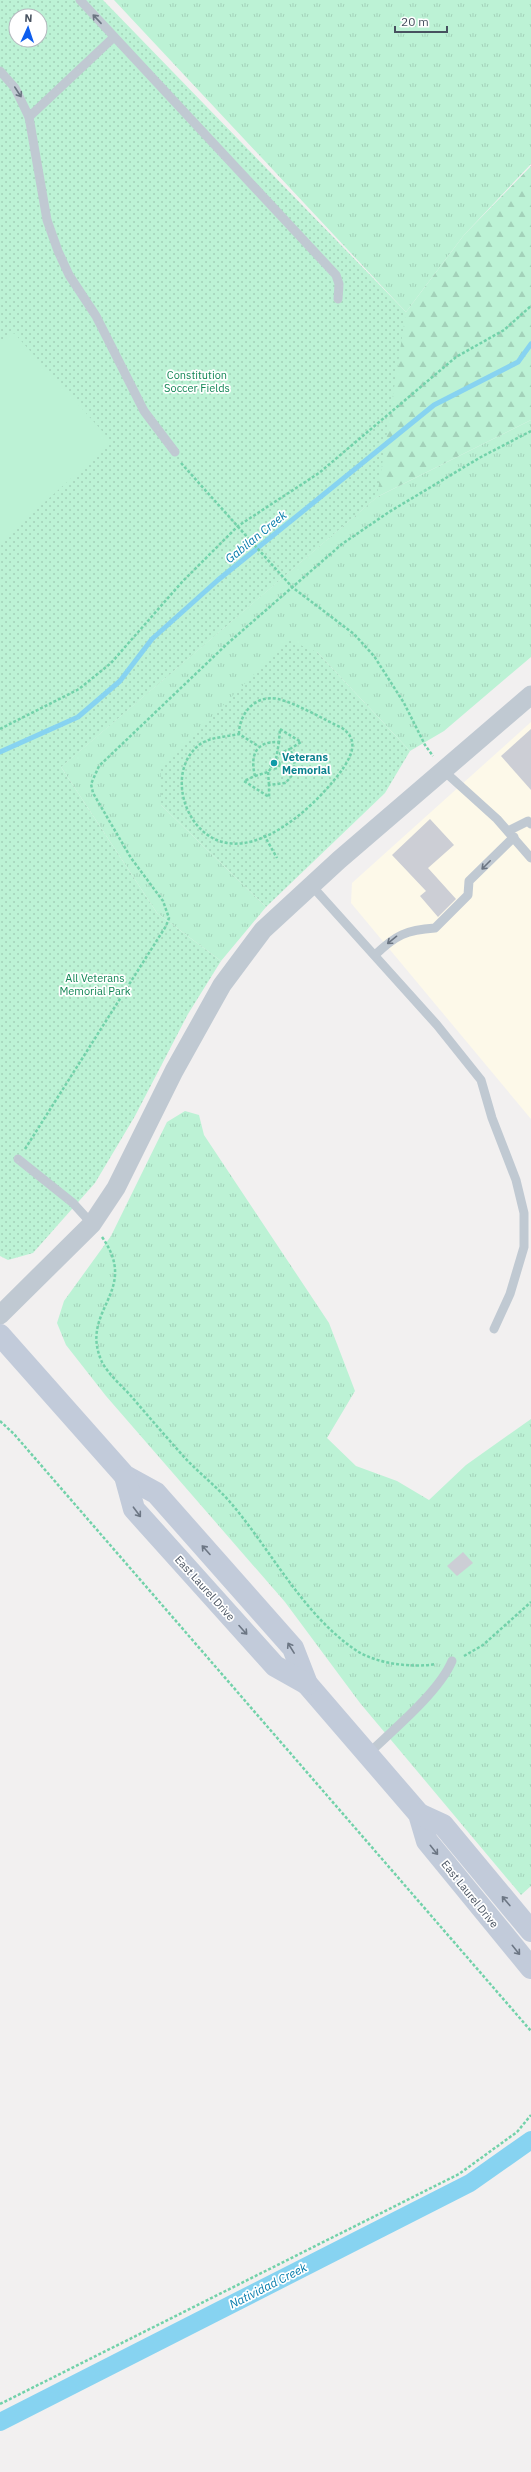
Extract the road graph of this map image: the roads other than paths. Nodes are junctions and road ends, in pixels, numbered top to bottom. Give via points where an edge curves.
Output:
1 (80, 0) edge
2 (114, 37) junction
3 (0, 71) edge
4 (29, 117) junction
5 (338, 299) dead end
6 (174, 452) road end
7 (531, 695) edge
8 (445, 772) junction
9 (531, 824) edge
10 (511, 834) junction
11 (529, 851) edge
12 (311, 886) junction
13 (375, 955) junction
14 (18, 1159) road end
15 (92, 1224) junction
16 (0, 1315) edge
17 (494, 1329) dead end
18 (0, 1335) edge
19 (452, 1661) road end
20 (368, 1754) junction
21 (419, 1814) junction
22 (531, 1931) edge
23 (531, 1968) edge

2 -> 1 lane
2 - 4 lane
2 - 5 lane via 336,275 339,284
3 -> 4 lane via 15,88
4 - 6 lane via 48,220 58,251 69,275 96,316 144,411
7 - 8 street
8 - 10 lane via 475,797
8 - 12 street
9 - 10 lane via 528,821
10 - 11 lane
10 -> 13 lane via 470,881 468,895 436,928 413,929 394,937
12 - 13 lane
12 - 15 street via 263,930 222,984 174,1071 116,1188
13 - 17 lane via 437,1025 481,1080 492,1118 516,1180 524,1213 524,1247 510,1294
14 - 15 lane via 73,1203
15 - 16 street
18 - 20 main road, East Laurel Drive via 125,1476 156,1493 293,1648 307,1684
19 - 20 lane via 442,1678 402,1722
20 - 21 main road, East Laurel Drive
22 -> 21 main road, East Laurel Drive via 443,1825
21 -> 23 main road, East Laurel Drive via 427,1841

